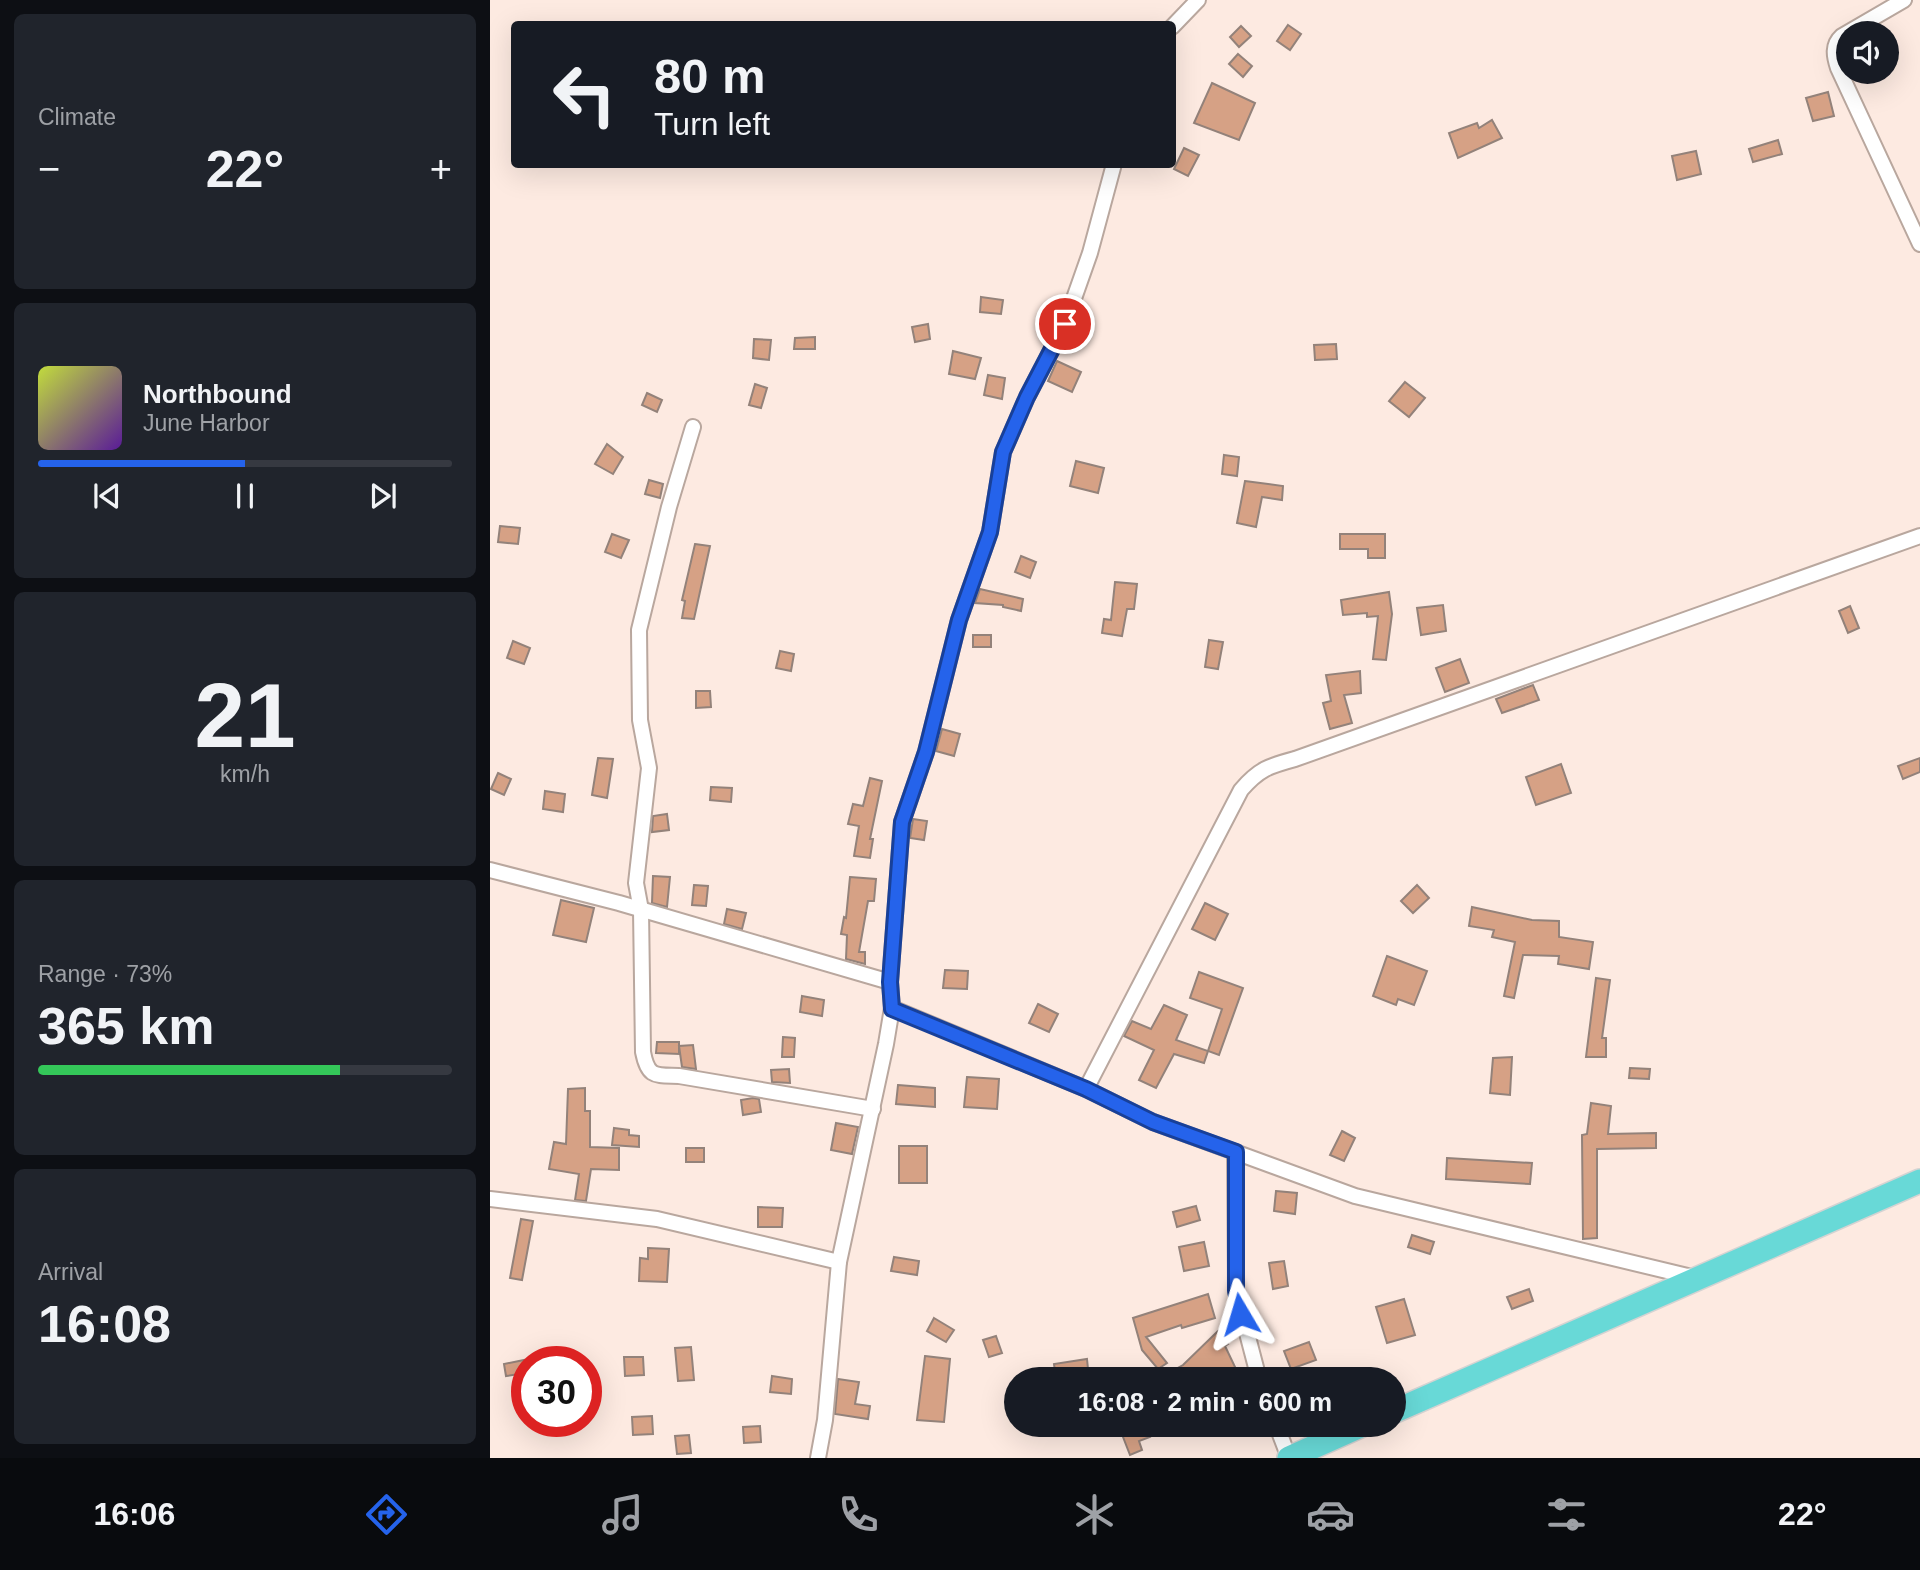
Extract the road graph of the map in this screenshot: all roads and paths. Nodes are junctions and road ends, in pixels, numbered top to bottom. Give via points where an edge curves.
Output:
1 (1198, 0) edge
2 (1904, 0) edge
3 (1176, 23) edge
4 (1113, 168) edge
5 (1920, 244) edge
6 (693, 427) dead end
7 (1920, 537) edge
8 (490, 870) edge
9 (641, 910) junction
10 (890, 982) junction
11 (892, 1009) junction
12 (1086, 1089) junction
13 (873, 1109) junction
14 (1236, 1152) junction
15 (1920, 1181) edge
16 (495, 1202) edge
17 (839, 1262) junction
18 (1696, 1278) junction
19 (1256, 1367) edge
20 (1406, 1406) edge
21 (1281, 1437) edge
22 (1336, 1437) edge
23 (818, 1458) edge
24 (1289, 1458) edge

1 - 3 street
2 - 5 street via 1842,36 1834,50 1838,68
4 - 10 street via 1065,324 1003,452 990,532 959,620 926,752 902,822
6 - 9 street via 639,631 640,720 649,768 636,883
7 - 12 street via 1255,774 1241,790
8 - 9 street
9 - 10 street
9 - 13 street via 643,1052 650,1073
10 - 11 street
11 - 12 street
11 - 13 street
12 - 14 street via 1153,1122
13 - 17 street
14 - 18 street via 1355,1196
14 - 19 street via 1236,1290
15 - 18 main road
16 - 17 street via 657,1219
17 - 23 street
18 - 20 main road
21 - 24 street
22 - 24 main road

